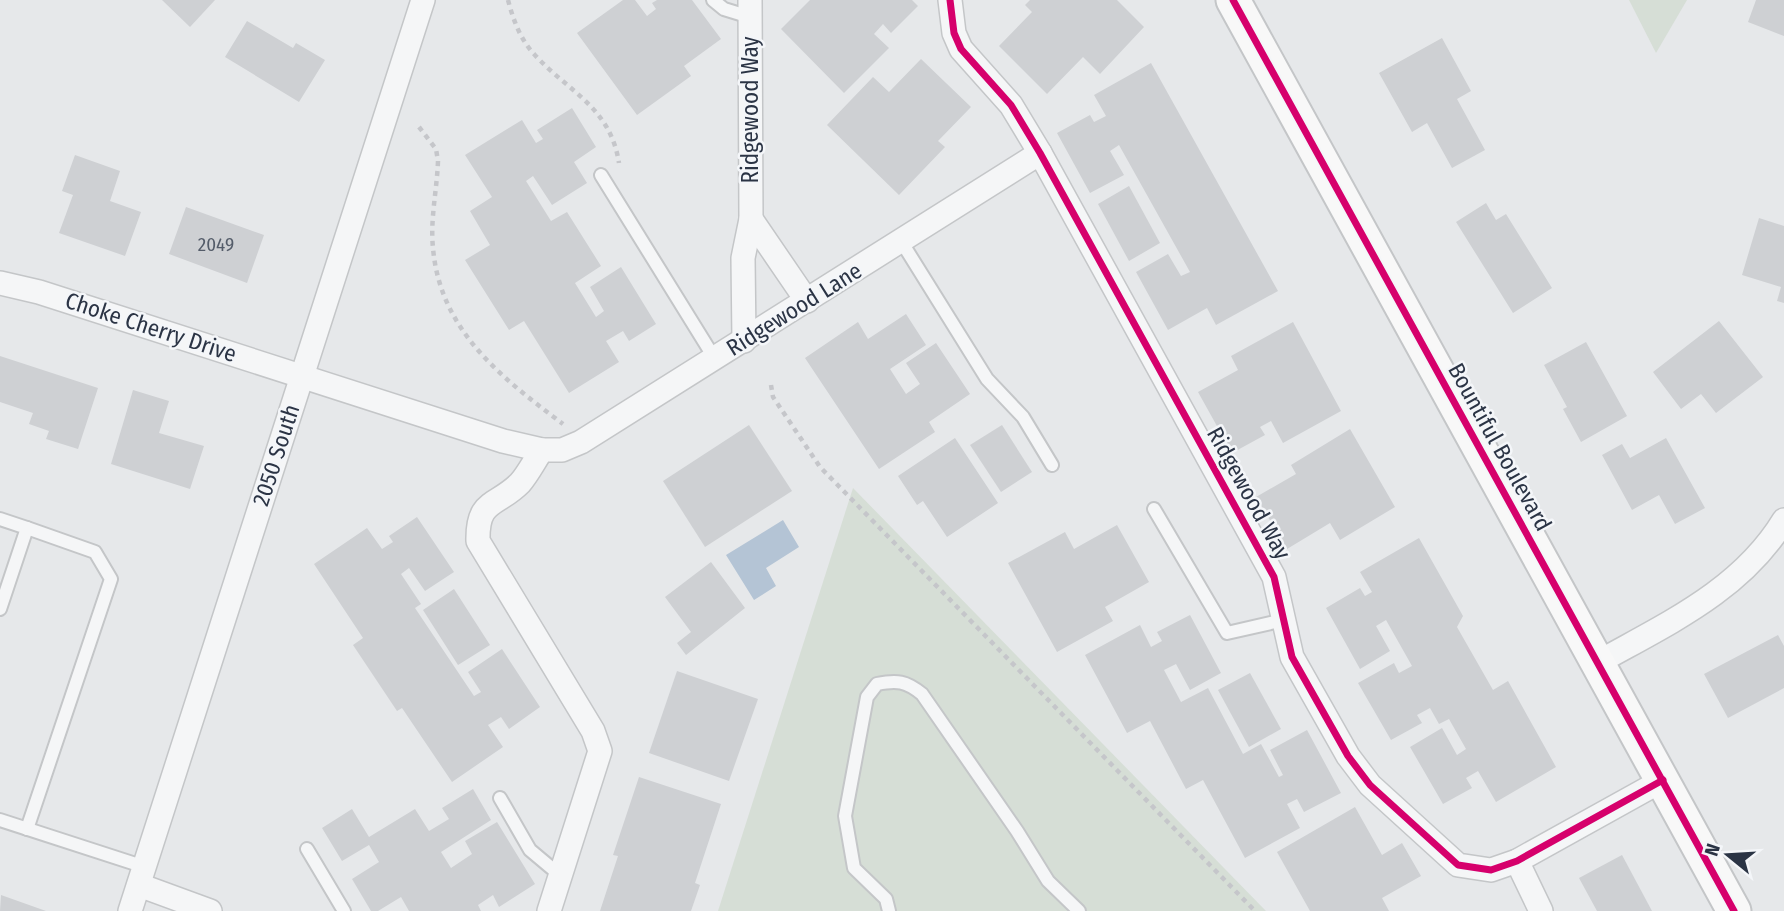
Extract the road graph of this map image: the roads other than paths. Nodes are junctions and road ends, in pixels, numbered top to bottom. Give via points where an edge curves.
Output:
1 (713, 0) edge
2 (950, 0) edge
3 (1233, 0) edge
4 (421, 1) edge
5 (750, 9) edge
6 (1040, 153) junction
7 (601, 174) dead end
8 (751, 219) junction
9 (901, 241) junction
10 (0, 283) edge
11 (807, 301) junction
12 (744, 341) junction
13 (715, 359) junction
14 (301, 376) junction
15 (542, 450) junction
16 (1052, 465) dead end
17 (1154, 509) dead end
18 (0, 519) edge
19 (1784, 520) edge
20 (27, 528) junction
21 (0, 609) edge
22 (1284, 620) junction
23 (1597, 663) junction
24 (1663, 780) junction
25 (500, 797) dead end
26 (0, 820) edge
27 (27, 829) junction
28 (307, 849) dead end
29 (1517, 862) junction
30 (142, 876) junction
31 (561, 876) junction
32 (131, 911) edge
33 (210, 911) edge
34 (344, 911) edge
35 (550, 911) edge
36 (889, 911) edge
37 (1079, 911) edge
38 (1541, 911) edge
39 (1734, 911) edge

1 - 5 lane via 724,9
2 - 6 street, Ridgewood Way via 961,49 1011,105
3 - 23 main road, Bountiful Boulevard
4 - 14 street, 2050 South
5 - 8 street, Ridgewood Way
6 - 9 street, Ridgewood Lane
6 - 22 street, Ridgewood Way via 1273,577
7 - 13 lane
8 - 11 street
8 - 12 street, Ridgewood Way via 743,258
9 - 11 street, Ridgewood Lane
9 - 16 lane via 987,379 1023,417
10 - 14 street, Choke Cherry Drive
11 - 12 street, Ridgewood Lane
12 - 13 street, Ridgewood Lane
13 - 15 street, Ridgewood Lane via 581,442 562,450
14 - 15 street, Ridgewood Lane
14 - 30 street, 2050 South
15 - 31 street via 519,483 488,503 478,521 478,541 600,751
17 - 22 lane via 1227,633
18 - 20 lane
19 - 23 street via 1745,570 1703,604
20 - 21 lane
20 - 27 lane via 95,552 110,579
22 - 29 street, Ridgewood Way via 1293,657 1370,785 1458,865 1491,870
23 - 24 main road, Bountiful Boulevard
24 - 29 street, Ridgewood Way
24 - 39 main road, Bountiful Boulevard
25 - 31 lane via 530,850
26 - 27 lane
27 - 30 lane
28 - 34 lane
29 - 38 street
30 - 32 street, 2050 South
30 - 33 street
31 - 35 street
36 - 37 lane via 886,900 854,868 845,816 867,697 877,684 893,681 907,682 922,694 1048,881

